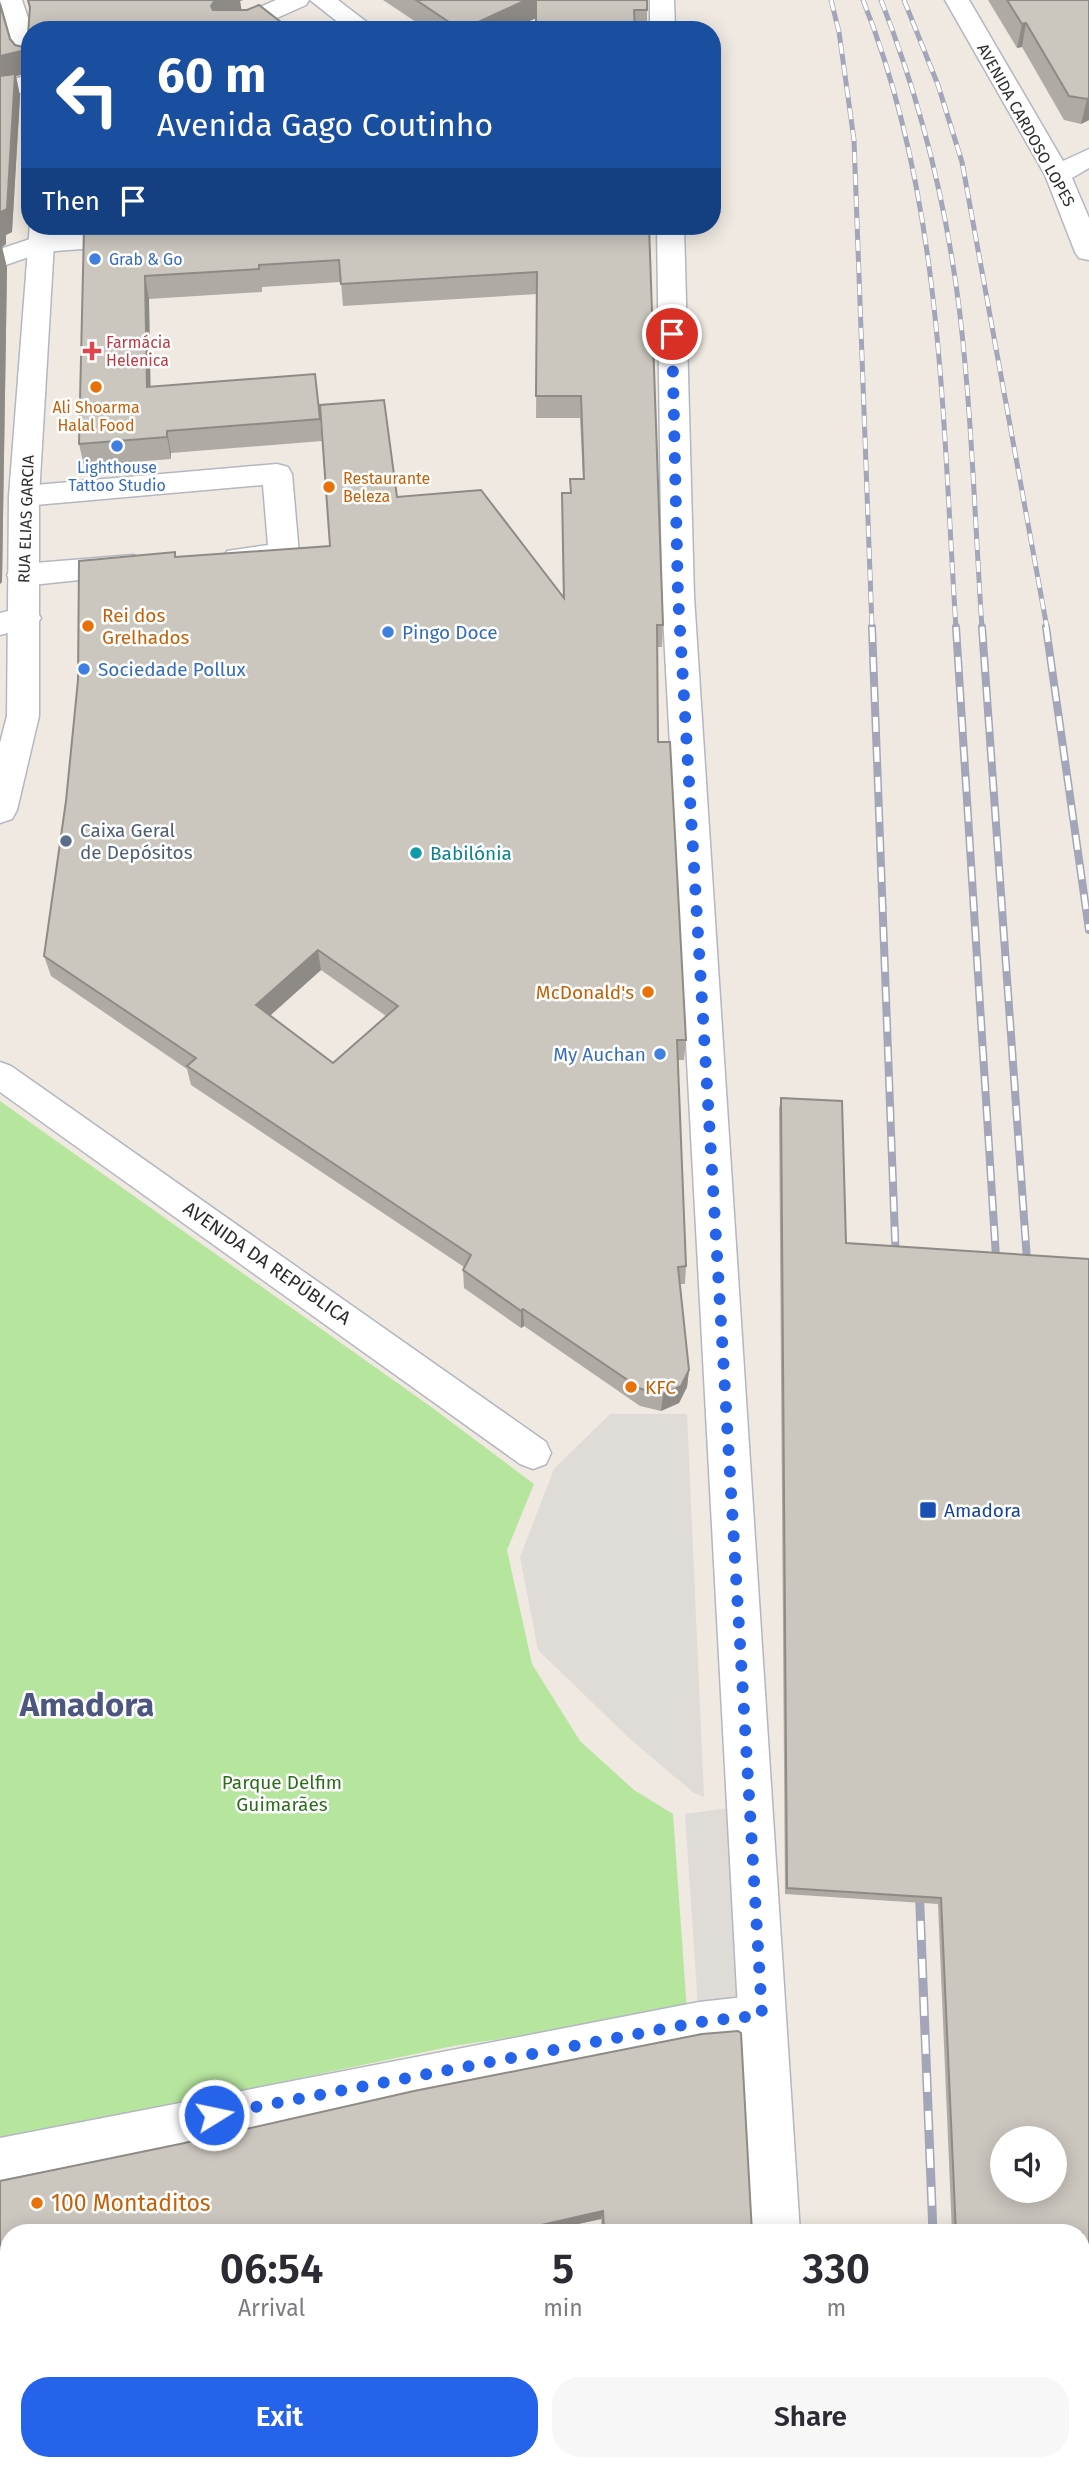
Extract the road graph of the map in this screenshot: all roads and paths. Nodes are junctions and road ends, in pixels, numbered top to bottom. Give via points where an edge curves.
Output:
1 (10, 0) edge
2 (297, 0) edge
3 (321, 0) edge
4 (662, 0) edge
5 (957, 0) edge
6 (262, 15) junction
7 (248, 21) edge
8 (270, 21) edge
9 (352, 21) edge
10 (663, 21) edge
11 (21, 33) edge
12 (21, 85) edge
13 (0, 90) edge
14 (1089, 157) edge
15 (1058, 175) junction
16 (40, 235) edge
17 (670, 235) edge
18 (167, 236) edge
19 (1088, 246) edge
20 (0, 259) edge
21 (24, 496) junction
22 (216, 560) edge
23 (161, 564) edge
24 (23, 575) junction
25 (13, 621) edge
26 (0, 810) edge
27 (0, 1075) edge
28 (533, 1453) dead end
29 (762, 2015) junction
30 (0, 2158) edge
31 (774, 2224) edge

1 - 11 street
2 - 6 street
3 - 9 street
4 - 10 street
5 - 15 street, AVENIDA CARDOSO LOPES
6 - 7 street
6 - 8 street
12 - 13 street
14 - 15 street
15 - 19 street, AVENIDA CARDOSO LOPES
16 - 18 street
16 - 20 street
16 - 21 street, RUA ELIAS GARCIA
17 - 29 street via 678,596
21 - 22 street via 277,474 284,554
21 - 24 street, RUA ELIAS GARCIA
23 - 24 street
24 - 25 street, RUA ELIAS GARCIA
25 - 26 street, RUA ELIAS GARCIA via 23,716
27 - 28 street, AVENIDA DA REPÚBLICA
29 - 30 street via 699,2022
29 - 31 street

